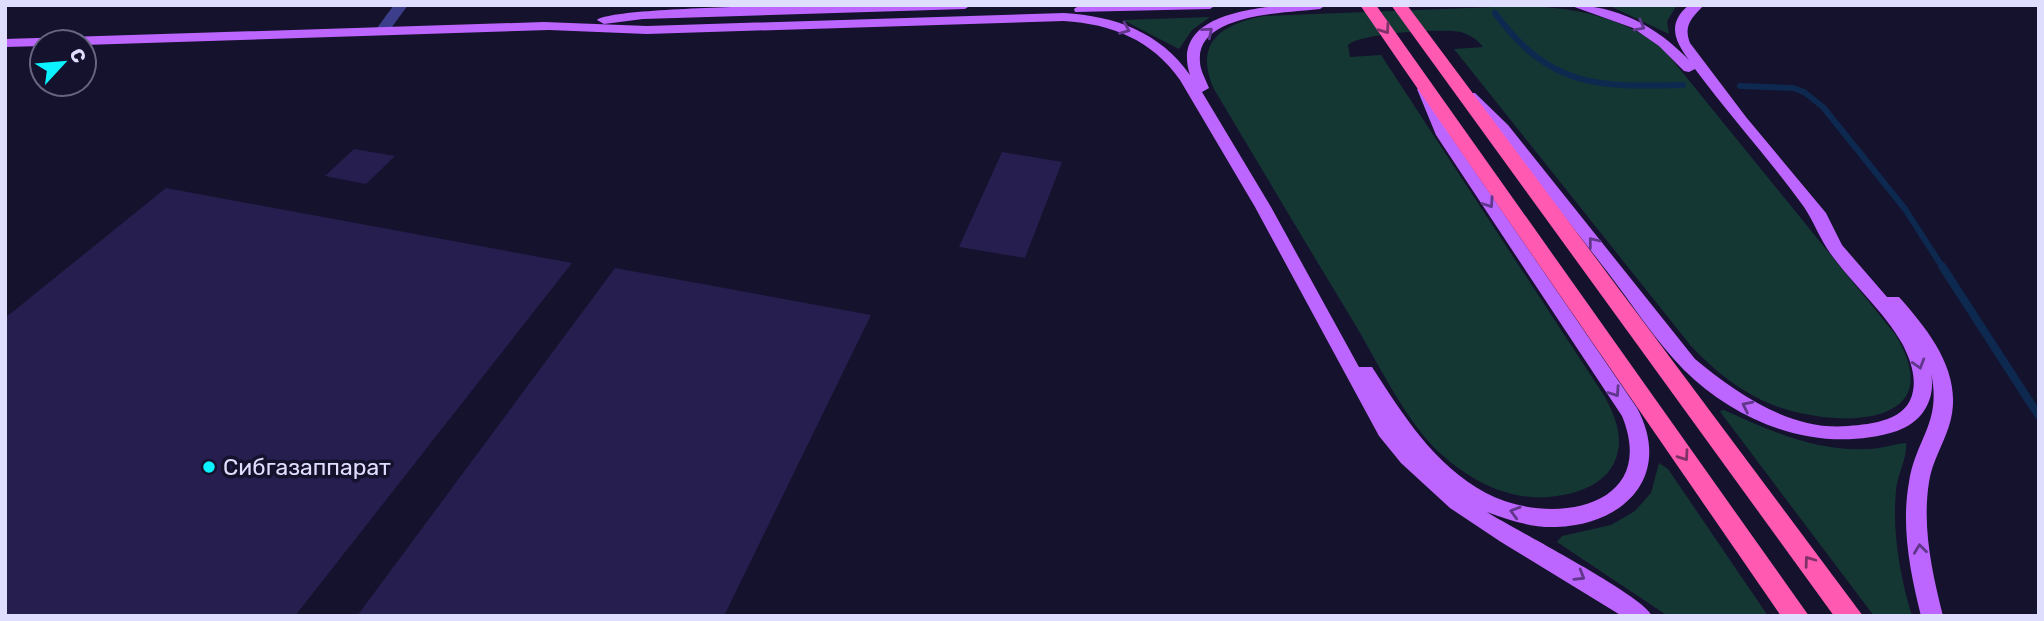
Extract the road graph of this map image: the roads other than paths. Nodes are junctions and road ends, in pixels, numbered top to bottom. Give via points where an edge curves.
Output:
1 (965, 5) edge
2 (1210, 5) edge
3 (1320, 5) edge
4 (1368, 5) edge
5 (1399, 5) edge
6 (1575, 5) edge
7 (1698, 5) edge
8 (398, 9) edge
9 (544, 26) junction
10 (381, 32) junction
11 (98, 40) edge
12 (28, 42) edge
13 (5, 43) edge
14 (1451, 77) junction
15 (1420, 80) junction
16 (1741, 120) junction
17 (1234, 158) junction
18 (1812, 208) junction
19 (1294, 263) junction
20 (1641, 616) edge
21 (1796, 616) edge
22 (1850, 616) edge
23 (1931, 616) edge

1 - 9 main road via 643,15
2 - 9 main road
17 -> 3 main road via 1195,76 1194,46 1214,25 1236,16
4 -> 15 highway
5 - 14 highway
6 -> 16 main road via 1649,30
7 - 16 main road via 1682,19 1681,37
8 - 10 street
9 - 10 main road
9 -> 17 main road via 647,30 1094,19 1135,33 1170,57
10 - 11 main road
12 - 13 main road
18 -> 14 main road via 1835,247 1917,355 1923,381 1919,405 1890,427 1855,434 1783,422 1739,402 1703,378 1503,128
22 -> 14 highway
15 -> 19 main road via 1443,135 1630,413 1641,448 1631,485 1607,505 1553,519 1514,513 1456,484 1425,458 1397,424 1325,304
15 -> 21 highway
16 - 18 main road
17 - 19 main road
23 -> 18 main road via 1919,545 1917,496 1944,408 1943,378 1919,332
19 -> 20 main road via 1374,412 1413,464 1455,500

